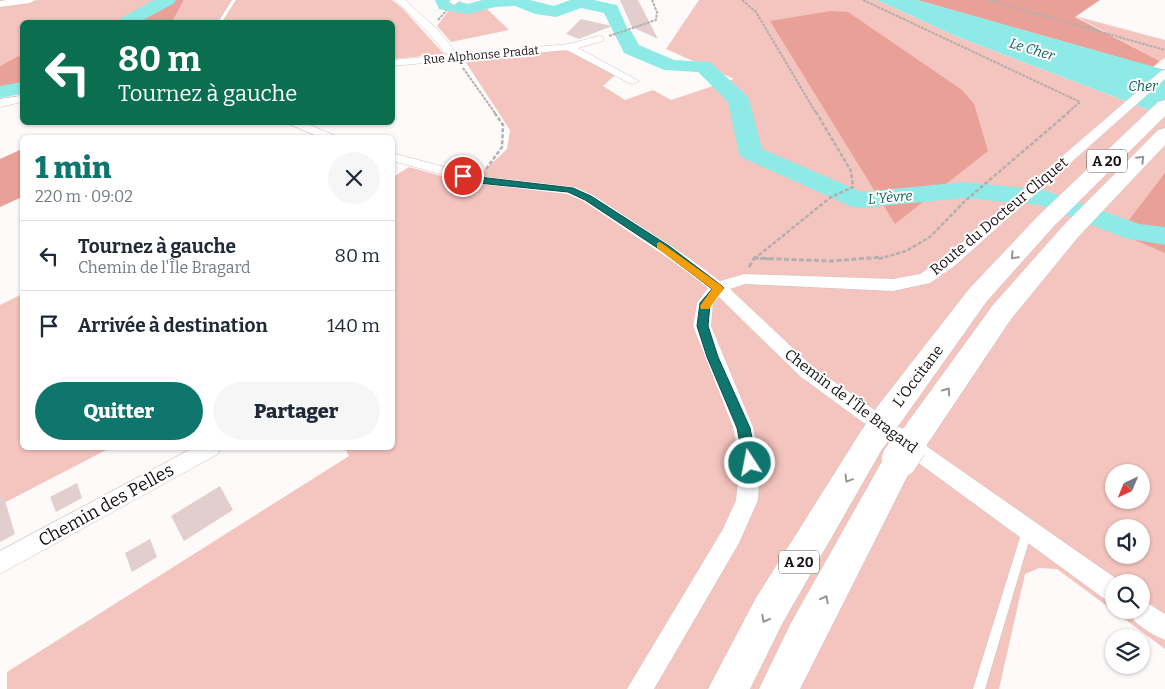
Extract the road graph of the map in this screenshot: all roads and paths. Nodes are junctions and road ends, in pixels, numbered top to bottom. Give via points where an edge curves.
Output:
1 (30, 0) edge
2 (234, 0) edge
3 (400, 0) edge
4 (652, 0) edge
5 (742, 0) edge
6 (863, 0) edge
7 (988, 0) edge
8 (0, 4) edge
9 (221, 20) edge
10 (599, 39) joint
11 (569, 47) junction
12 (1165, 50) edge
13 (455, 58) junction
14 (395, 63) edge
15 (1165, 73) edge
16 (633, 80) dead end
17 (20, 99) edge
18 (0, 103) edge
19 (1165, 106) edge
20 (298, 125) edge
21 (327, 135) edge
22 (1164, 135) edge
23 (395, 157) edge
24 (478, 180) junction
25 (1059, 226) junction
26 (754, 258) junction
27 (744, 279) junction
28 (719, 288) junction
29 (207, 450) edge
30 (1027, 530) junction
31 (0, 563) edge
32 (1105, 586) edge
33 (1150, 618) edge
34 (1165, 628) edge
35 (640, 689) edge
36 (728, 689) edge
37 (779, 689) edge
38 (979, 689) edge

1 - 8 street
2 - 9 lane
3 - 13 street via 431,29
4 - 10 path via 657,12 656,20
5 - 26 path via 756,12 851,171 853,187 831,197
6 - 26 path via 1080,102 966,201 930,237 906,250 877,259
7 - 12 path
10 - 11 street, Rue Alphonse Pradat
11 - 13 street, Rue Alphonse Pradat
11 - 16 street
13 - 14 street, Rue Alphonse Pradat
13 - 24 path via 502,125 502,147
15 - 27 street, Route du Docteur Cliquet via 948,263 924,278 893,285
17 - 18 street
19 - 25 highway, L'Occitane / A 20 via 1070,197
20 - 21 street
25 -> 22 highway, L'Occitane / A 20 via 1095,207
23 - 24 street, Chemin de l'Île Bragard
24 - 28 street, Chemin de l'Île Bragard via 570,190 588,198
25 -> 36 highway, L'Occitane / A 20 via 978,295 881,427 769,611
37 -> 25 highway, L'Occitane / A 20 via 804,637 910,445
26 - 27 path
27 - 28 street, Route du Docteur Cliquet
28 - 30 street, Chemin de l'Île Bragard via 807,372
28 - 35 street via 705,303 702,326 743,428 750,463 747,500 731,536
29 - 31 street, Chemin des Pelles
30 - 32 street, Chemin de l'Île Bragard
30 - 38 lane
33 - 34 street

